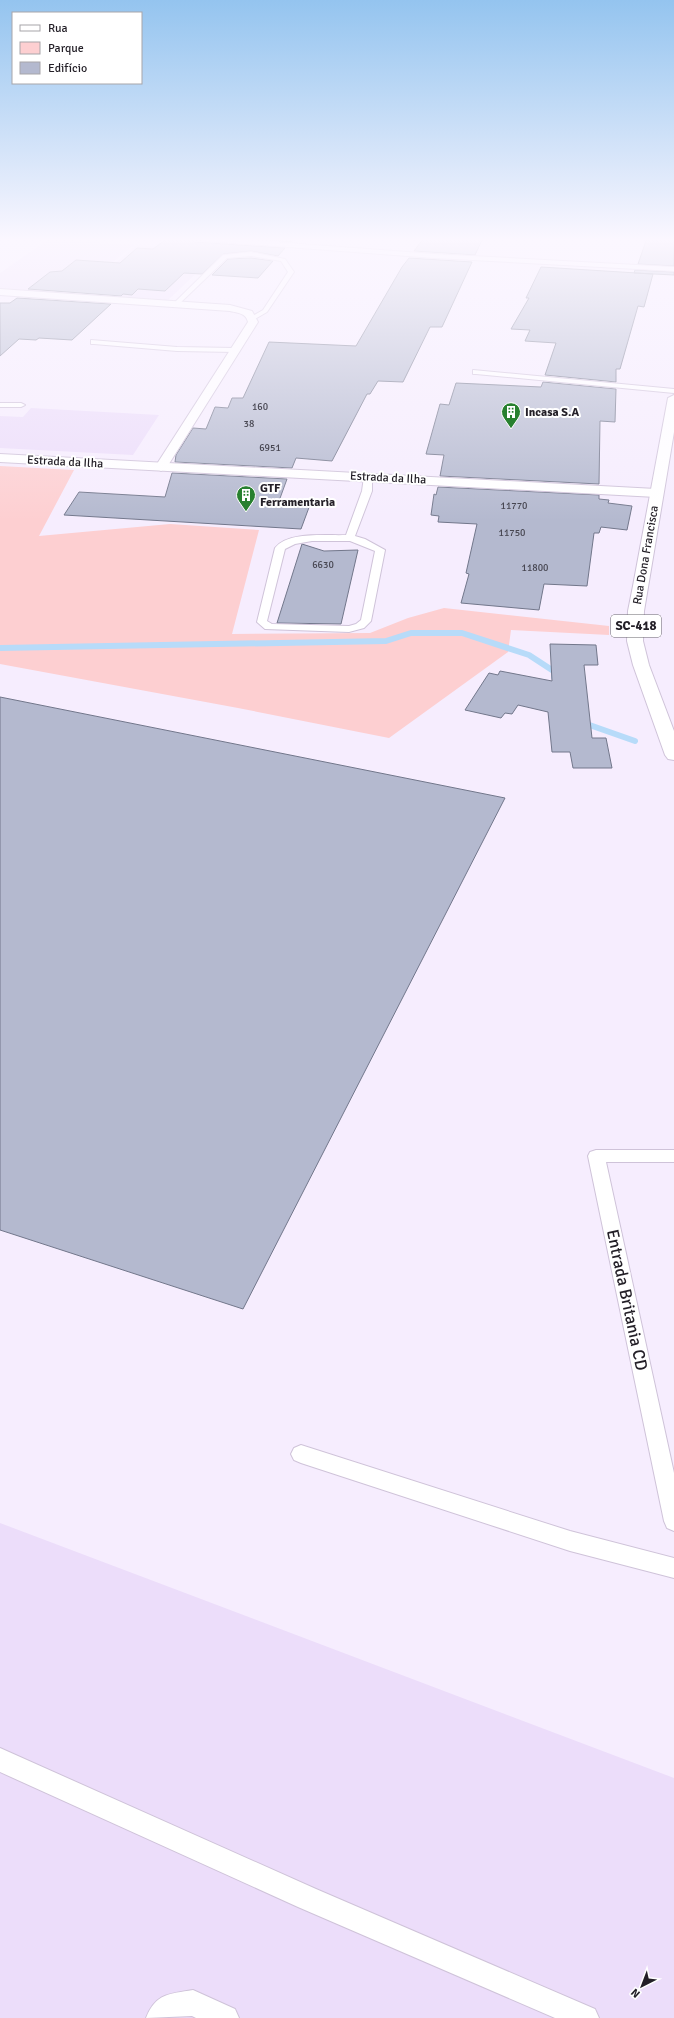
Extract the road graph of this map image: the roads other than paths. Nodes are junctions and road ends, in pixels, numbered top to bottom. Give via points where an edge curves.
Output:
1 (246, 332) edge
2 (94, 342) dead end
3 (235, 350) junction
4 (476, 372) dead end
5 (674, 391) edge
6 (674, 398) edge
7 (0, 405) edge
8 (21, 405) dead end
9 (0, 458) edge
10 (161, 467) junction
11 (368, 477) junction
12 (656, 493) junction
13 (350, 538) junction
14 (674, 755) edge
15 (674, 1156) edge
16 (301, 1454) dead end
17 (674, 1521) edge
18 (674, 1568) edge
19 (0, 1760) edge
20 (159, 2018) edge
21 (226, 2018) edge
22 (586, 2018) edge

1 - 3 street
2 - 3 lane via 177,349
3 - 10 street
4 - 5 lane
6 - 12 street, Rua Dona Francisca / SC-418
7 - 8 lane
9 - 10 street, Estrada da Ilha
10 - 11 street, Estrada da Ilha
11 - 12 street, Estrada da Ilha
11 - 13 lane via 367,491
12 - 14 street, Rua Dona Francisca / SC-418 via 636,611 636,641 641,665
13 - 13 lane via 294,540 283,544 262,622 269,627 349,629 355,629 363,624 366,621 380,550
15 - 17 lane, Entrada Britania CD via 596,1156
16 - 18 lane via 570,1541
19 - 22 lane via 300,1895
20 - 21 lane via 168,2007 193,2003

